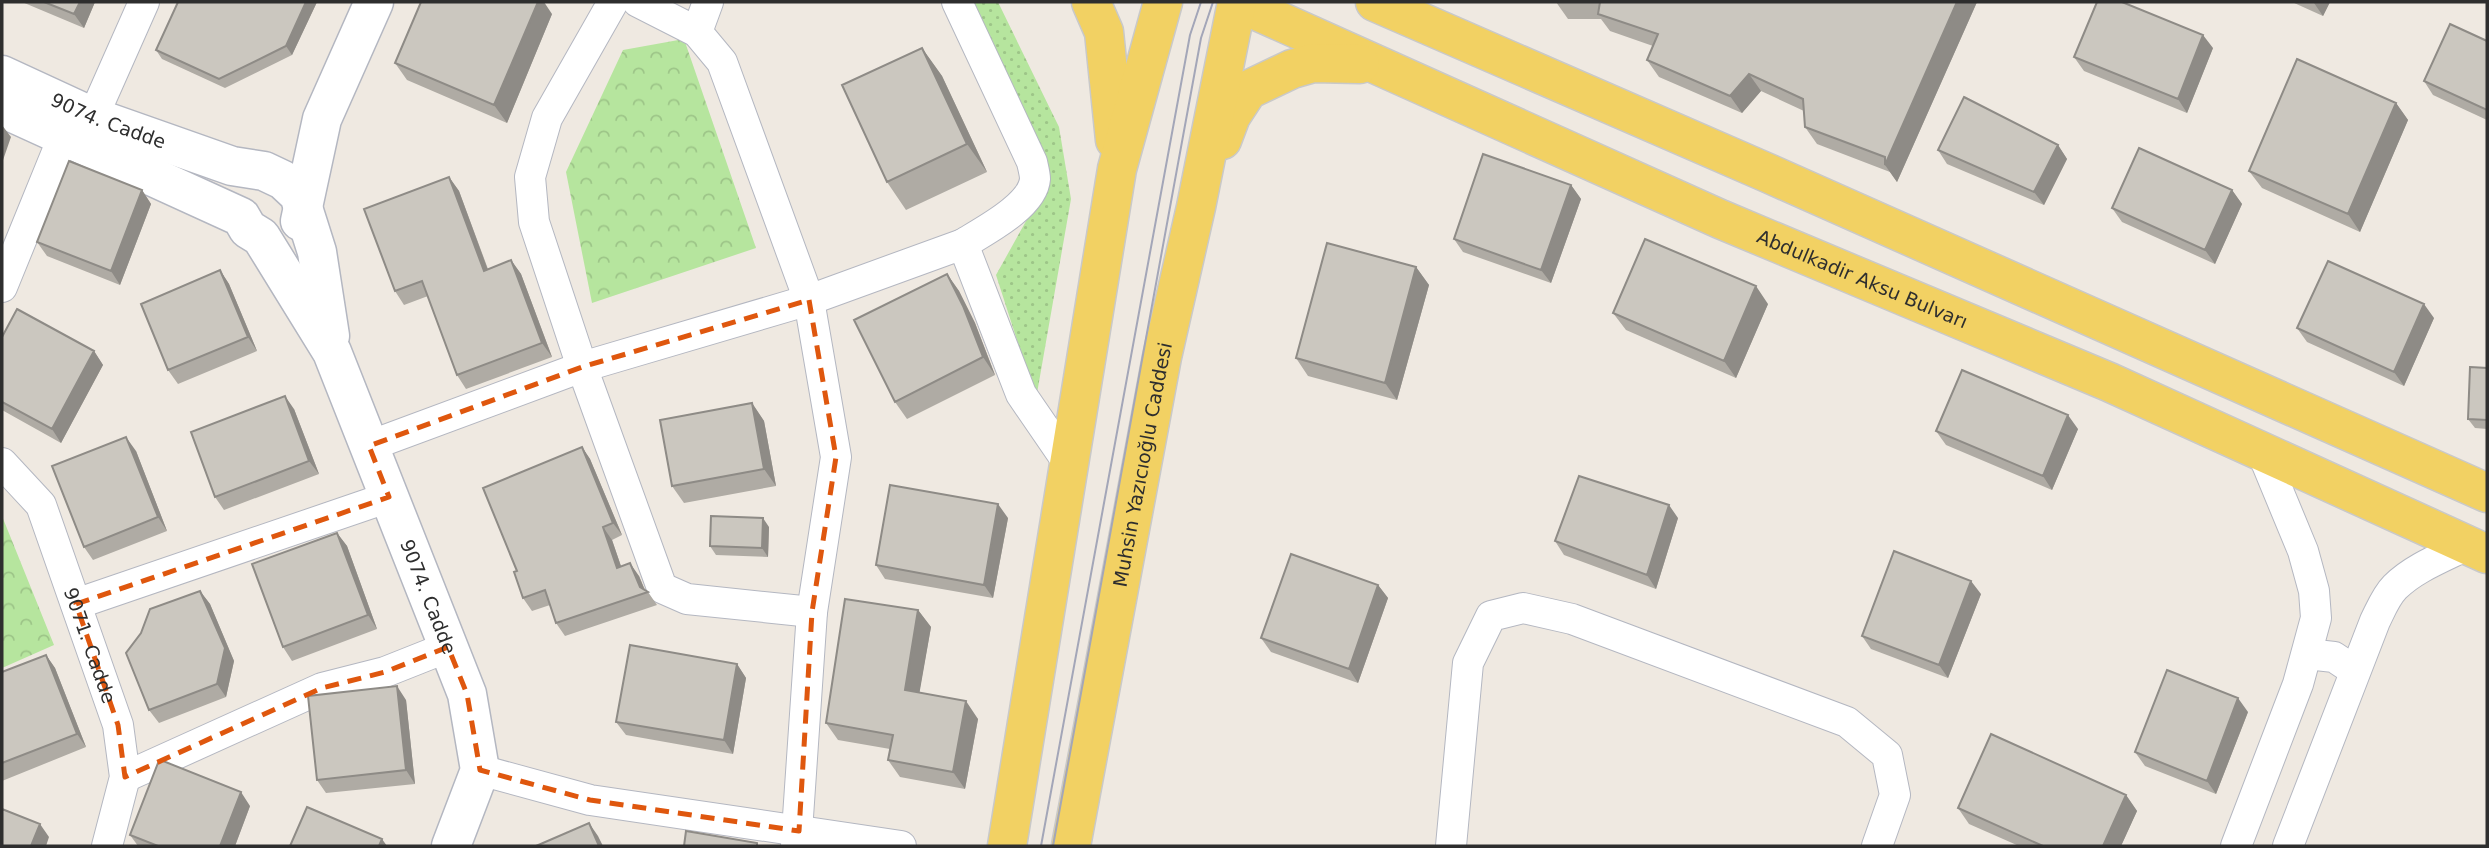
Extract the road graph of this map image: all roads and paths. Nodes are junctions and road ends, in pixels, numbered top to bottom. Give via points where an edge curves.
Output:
1 (144, 2) edge
2 (374, 2) edge
3 (614, 2) edge
4 (638, 2) edge
5 (708, 2) edge
6 (957, 2) edge
7 (1091, 2) edge
8 (1163, 2) edge
9 (1237, 2) edge
10 (1390, 7) edge
11 (697, 32) junction
12 (1377, 65) junction
13 (2, 75) edge
14 (2, 108) edge
15 (322, 118) junction
16 (78, 126) junction
17 (1117, 169) junction
18 (264, 171) junction
19 (1196, 207) junction
20 (303, 210) junction
21 (251, 227) junction
22 (963, 244) junction
23 (2, 287) edge
24 (809, 300) junction
25 (332, 352) junction
26 (582, 367) junction
27 (369, 446) junction
28 (2262, 452) junction
29 (2, 463) edge
30 (1069, 464) junction
31 (2487, 493) edge
32 (389, 497) junction
33 (2477, 550) edge
34 (76, 604) junction
35 (812, 612) junction
36 (448, 647) junction
37 (2307, 654) junction
38 (2355, 671) junction
39 (480, 770) junction
40 (125, 777) junction
41 (798, 839) edge
42 (107, 846) edge
43 (451, 846) edge
44 (901, 846) edge
45 (1007, 846) edge
46 (1071, 846) edge
47 (1451, 846) edge
48 (1878, 846) edge
49 (2236, 846) edge
50 (2288, 846) edge

1 - 16 street
2 - 15 street
3 - 26 street via 547,118 530,177 534,222
4 - 11 street
5 - 11 street
6 - 22 street via 1032,162 1035,181 1025,200 1010,214
7 - 17 main road via 1104,32
8 - 17 main road
9 - 12 main road, Abdulkadir Aksu Bulvarı
9 - 19 main road, Muhsin Yazıcıoğlu Caddesi
10 - 31 main road
11 - 24 street via 722,62
12 - 19 main road via 1313,62 1248,90 1231,117
12 - 28 main road, Abdulkadir Aksu Bulvarı via 1720,219 2109,382
13 - 16 street, 9074. Cadde
14 - 16 street, 9074. Cadde
15 - 18 street via 294,150
15 - 20 street
16 - 18 street, 9074. Cadde
16 - 21 street, 9074. Cadde
16 - 23 street
17 - 30 main road
18 - 20 street, 9074. Cadde via 299,195
18 - 21 street via 245,189 240,204
19 - 46 main road, Muhsin Yazıcıoğlu Caddesi via 1162,357
20 - 21 street via 299,224 278,239
20 - 25 street, 9074. Cadde via 317,252
21 - 25 street, 9074. Cadde
22 - 24 street
22 - 30 street via 1021,394
24 - 26 street
24 - 35 street via 836,457
25 - 27 street, 9074. Cadde
26 - 27 street
26 - 35 street via 662,588 687,599
27 - 32 street, 9074. Cadde
28 - 33 main road, Abdulkadir Aksu Bulvarı
28 - 37 street via 2313,584 2316,618
29 - 34 street, 9071. Cadde via 41,505
30 - 45 main road
32 - 34 street
32 - 36 street, 9074. Cadde
33 - 38 street via 2413,573 2395,587
34 - 40 street, 9071. Cadde via 118,725
35 - 41 street
36 - 39 street, 9074. Cadde via 467,694
36 - 40 street via 385,672 322,688
37 - 38 street via 2333,657
37 - 49 street
38 - 50 street
39 - 41 street via 590,800
39 - 43 street
40 - 42 street, 9071. Cadde
41 - 44 street
47 - 48 street via 1468,663 1491,616 1523,608 1572,619 1847,722 1887,755 1895,795

